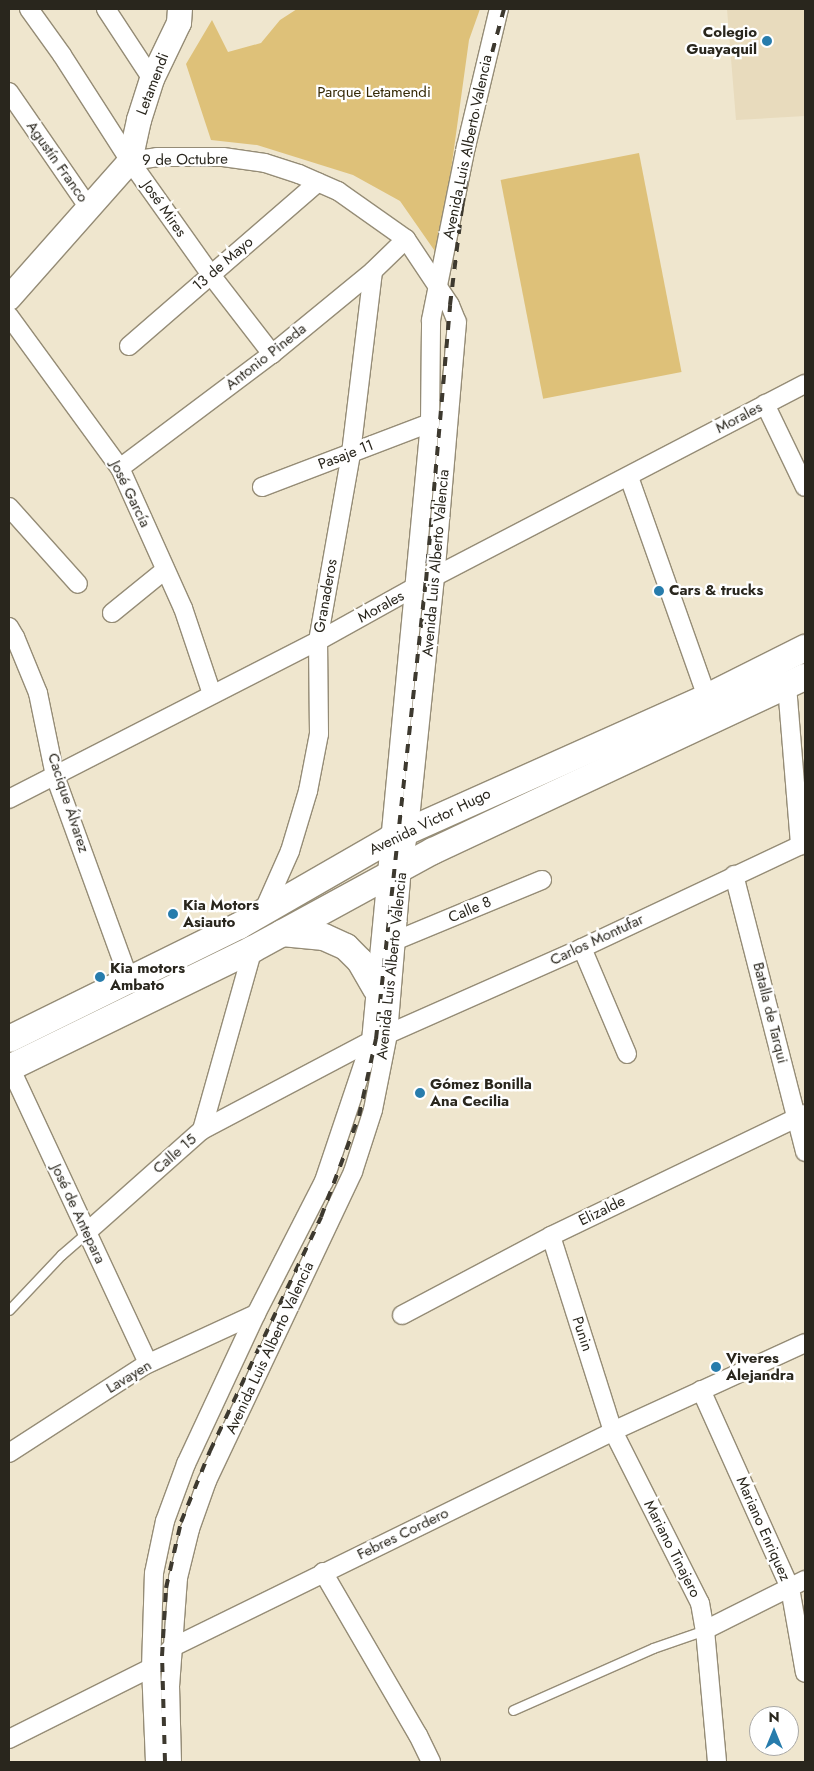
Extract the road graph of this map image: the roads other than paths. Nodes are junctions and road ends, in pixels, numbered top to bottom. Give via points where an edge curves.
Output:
1 (29, 9) edge
2 (106, 9) edge
3 (499, 9) edge
4 (184, 14) edge
5 (152, 79) junction
6 (9, 92) edge
7 (130, 161) junction
8 (318, 182) junction
9 (89, 208) junction
10 (406, 239) junction
11 (373, 271) junction
12 (211, 275) junction
13 (438, 286) junction
14 (9, 298) edge
15 (9, 316) edge
16 (129, 346) dead end
17 (272, 354) junction
18 (805, 384) edge
19 (765, 404) junction
20 (430, 423) junction
21 (351, 453) junction
22 (120, 468) junction
23 (629, 477) junction
24 (805, 487) edge
25 (262, 488) dead end
26 (9, 507) edge
27 (165, 570) junction
28 (435, 577) junction
29 (78, 584) dead end
30 (416, 588) junction
31 (112, 613) dead end
32 (9, 627) edge
33 (318, 641) junction
34 (805, 648) edge
35 (796, 681) edge
36 (212, 694) junction
37 (707, 696) junction
38 (56, 776) junction
39 (9, 800) edge
40 (400, 834) junction
41 (803, 844) edge
42 (394, 872) junction
43 (734, 875) junction
44 (542, 880) dead end
45 (262, 913) junction
46 (282, 933) junction
47 (397, 940) junction
48 (582, 948) junction
49 (253, 949) junction
50 (130, 979) junction
51 (376, 989) junction
52 (388, 1034) junction
53 (9, 1039) edge
54 (371, 1041) junction
55 (627, 1054) dead end
56 (9, 1067) edge
57 (801, 1116) edge
58 (202, 1130) junction
59 (805, 1152) edge
60 (87, 1232) junction
61 (551, 1236) junction
62 (9, 1310) edge
63 (256, 1314) junction
64 (402, 1315) dead end
65 (805, 1343) edge
66 (148, 1363) junction
67 (701, 1390) junction
68 (612, 1431) junction
69 (9, 1453) edge
70 (323, 1572) junction
71 (797, 1584) edge
72 (705, 1630) junction
73 (173, 1647) junction
74 (151, 1668) junction
75 (805, 1674) edge
76 (513, 1710) dead end
77 (9, 1739) edge
78 (155, 1762) edge
79 (172, 1762) edge
80 (431, 1762) edge
81 (717, 1762) edge

1 - 7 street, José Mires
2 - 5 street
3 - 13 street, Avenida Luis Alberto Valencia via 466,147
4 - 5 street, Letamendi
5 - 7 street, Letamendi
6 - 9 street, Agustín Franco
7 - 8 street, 9 de Octubre via 157,157 223,157 265,164
7 - 9 street, 9 de Octubre
7 - 12 street, José Mires
8 - 10 street, 9 de Octubre via 338,191
8 - 12 street, 13 de Mayo
9 - 14 street, 9 de Octubre
10 - 11 street, Antonio Pineda
10 - 13 street, 9 de Octubre
11 - 17 street, Antonio Pineda
11 - 21 street, Granaderos
12 - 16 street, 13 de Mayo
12 - 17 street, José Mires
13 - 20 street, Avenida Luis Alberto Valencia via 431,320
13 - 28 street, Avenida Luis Alberto Valencia via 457,322
15 - 22 street, José García
17 - 22 street, Antonio Pineda
18 - 19 street, Morales
19 - 23 street, Morales
19 - 24 street
20 - 21 street, Pasaje 11
20 - 30 street, Avenida Luis Alberto Valencia
21 - 25 street, Pasaje 11
21 - 33 street, Granaderos
22 - 27 street, José García
23 - 28 street, Morales
23 - 37 street
26 - 29 street
27 - 31 street
27 - 36 street, José García via 183,608
28 - 30 street, Morales
28 - 40 street, Avenida Luis Alberto Valencia
30 - 33 street, Morales
30 - 40 street, Avenida Luis Alberto Valencia
32 - 38 street, Cacique Álvarez via 38,693
33 - 36 street, Morales
33 - 45 street, Granaderos via 319,734 308,792 290,851
34 - 37 main road, Avenida Victor Hugo
35 - 41 street
35 - 42 main road, Avenida Victor Hugo via 441,846
36 - 38 street, Morales
37 - 40 main road, Avenida Victor Hugo
38 - 39 street, Morales
38 - 50 street, Cacique Álvarez
40 - 42 street, Avenida Luis Alberto Valencia
40 - 45 main road, Avenida Victor Hugo
41 - 43 street, Carlos Montufar
42 - 46 main road, Avenida Victor Hugo
42 - 47 street, Avenida Luis Alberto Valencia
42 - 51 street, Avenida Luis Alberto Valencia
43 - 48 street, Carlos Montufar
43 - 57 street, Batalla de Tarqui
44 - 47 street, Calle 8
45 - 50 main road, Avenida Victor Hugo
46 - 49 main road, Avenida Victor Hugo
46 - 51 main road via 324,937 346,947 360,961
47 - 52 street, Avenida Luis Alberto Valencia
48 - 52 street, Carlos Montufar
48 - 55 street
49 - 56 main road, Avenida Victor Hugo
49 - 58 street
50 - 53 main road, Avenida Victor Hugo
51 - 54 street, Avenida Luis Alberto Valencia
52 - 73 street, Avenida Luis Alberto Valencia via 373,1110 353,1172 207,1481 190,1529 178,1578
54 - 58 street, Calle 15
54 - 63 street, Avenida Luis Alberto Valencia via 324,1181
56 - 60 street, José de Antepara
57 - 59 street, Batalla de Tarqui
57 - 61 street, Elizalde
58 - 60 street, Calle 15
60 - 62 lane, Calle 15
60 - 66 street, José de Antepara
61 - 64 street, Elizalde
61 - 68 street, Punin
63 - 66 street, Lavayen
63 - 74 street, Avenida Luis Alberto Valencia via 186,1464 165,1521 154,1574
65 - 67 street, Febres Cordero
66 - 69 street, Lavayen
67 - 68 street, Febres Cordero
67 - 71 street, Mariano Enriquez
68 - 70 street, Febres Cordero
68 - 72 street, Mariano Tinajero via 700,1603
70 - 73 street, Febres Cordero
70 - 80 street
71 - 72 street
71 - 75 street, Mariano Enriquez
72 - 76 lane via 653,1648
72 - 81 street, Mariano Tinajero
73 - 74 street, Febres Cordero
73 - 79 street, Avenida Luis Alberto Valencia via 170,1686
74 - 77 street, Febres Cordero
74 - 78 street, Avenida Luis Alberto Valencia

